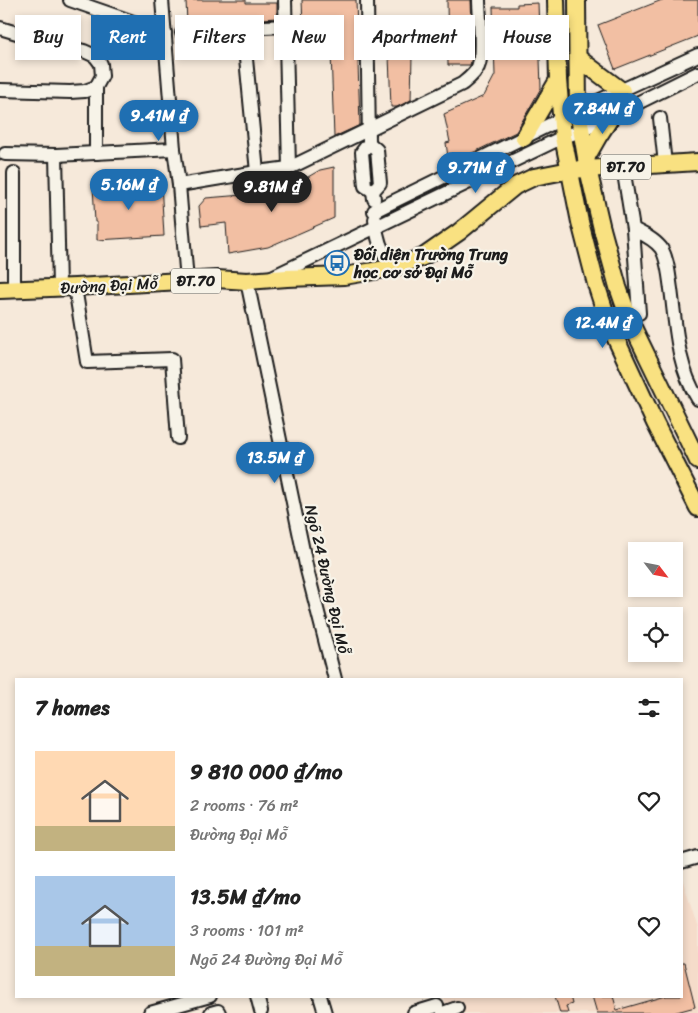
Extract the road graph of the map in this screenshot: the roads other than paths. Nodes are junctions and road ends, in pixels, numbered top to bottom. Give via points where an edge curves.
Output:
1 (70, 0) edge
2 (162, 0) edge
3 (285, 0) edge
4 (367, 0) edge
5 (479, 0) edge
6 (556, 0) edge
7 (577, 0) edge
8 (113, 15) edge
9 (163, 15) edge
10 (286, 15) edge
11 (0, 28) edge
12 (165, 33) edge
13 (698, 55) edge
14 (578, 58) junction
15 (245, 60) edge
16 (287, 60) edge
17 (698, 73) edge
18 (558, 80) junction
19 (96, 87) junction
20 (0, 90) edge
21 (622, 91) junction
22 (578, 111) junction
23 (612, 114) junction
24 (660, 118) dead end
25 (562, 119) junction
26 (369, 129) junction
27 (581, 131) junction
28 (563, 137) junction
29 (524, 138) junction
30 (174, 149) junction
31 (96, 153) junction
32 (5, 154) dead end
33 (56, 155) junction
34 (698, 162) edge
35 (587, 164) junction
36 (665, 164) junction
37 (289, 168) junction
38 (622, 168) junction
39 (570, 170) junction
40 (257, 172) junction
41 (14, 173) dead end
42 (179, 185) junction
43 (374, 211) junction
44 (376, 227) junction
45 (633, 229) junction
46 (392, 268) junction
47 (268, 279) junction
48 (188, 281) junction
49 (247, 281) junction
50 (67, 287) junction
51 (7, 289) edge
52 (630, 320) junction
53 (698, 399) edge
54 (178, 438) dead end
55 (698, 461) edge
56 (698, 508) edge
57 (335, 678) edge
58 (698, 857) edge
59 (683, 861) edge
60 (207, 998) edge
61 (258, 998) edge
62 (321, 998) edge
63 (438, 1007) edge
64 (192, 1008) edge
65 (457, 1008) dead end
66 (261, 1011) dead end
67 (150, 1013) edge
68 (211, 1013) edge
69 (219, 1013) edge
70 (325, 1013) edge
71 (414, 1013) edge

1 - 8 street
2 - 9 street
3 - 10 street
4 - 26 street
5 - 26 street via 481,55 472,76 462,84
6 - 18 main road
7 - 14 main road
11 - 19 street via 95,56 101,64 102,76
12 - 30 street
13 - 21 street
14 - 21 main road
14 - 22 main road
15 - 40 street
16 - 37 street
17 - 23 street
18 - 25 main road
18 - 29 main road
19 - 20 street via 70,92
19 - 31 street
21 - 22 street
22 - 25 street
22 - 27 main road
23 - 27 street
23 - 35 main road
24 - 36 street
25 - 28 main road
25 - 29 street
26 - 37 street
26 - 43 street via 369,143 378,150 380,183 373,191
27 - 28 street
27 - 35 main road
28 - 39 main road
28 - 44 street
29 - 43 street
30 - 31 street
30 - 42 street
31 - 33 street
32 - 33 street
33 - 50 street
34 - 36 main road, Đường Đại Mỗ / ĐT.70
35 - 38 main road, Đường Đại Mỗ / ĐT.70
35 - 39 main road, Đường Đại Mỗ / ĐT.70
35 - 52 main road via 611,262
36 - 38 main road, Đường Đại Mỗ / ĐT.70
37 - 40 street
38 - 45 street
39 - 46 main road, Đường Đại Mỗ / ĐT.70 via 534,177 515,186 424,257
39 - 56 main road via 580,222 609,324 654,423
40 - 42 street
41 - 51 street
42 - 48 street
43 - 44 street
44 - 46 street via 378,240
44 - 47 street
45 - 52 street via 639,313
45 - 53 street via 656,242 662,250 680,358
46 - 47 main road, Đường Đại Mỗ / ĐT.70 via 344,276
47 - 49 main road, Đường Đại Mỗ / ĐT.70
48 - 49 main road, Đường Đại Mỗ / ĐT.70
48 - 50 main road, Đường Đại Mỗ / ĐT.70
49 - 57 street, Ngõ 24 Đường Đại Mỗ via 307,570
50 - 51 main road, Đường Đại Mỗ / ĐT.70
50 - 54 street via 87,362 172,359
52 - 55 main road
58 - 59 street
60 - 64 street
61 - 66 street
62 - 70 street
63 - 65 street
63 - 71 street
64 - 67 street
68 - 69 street

